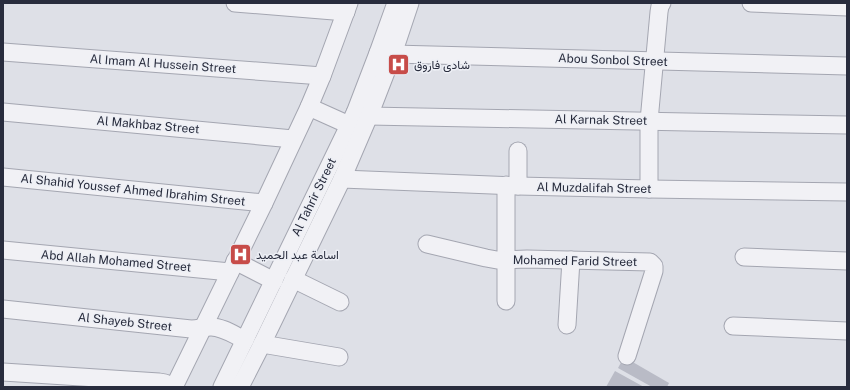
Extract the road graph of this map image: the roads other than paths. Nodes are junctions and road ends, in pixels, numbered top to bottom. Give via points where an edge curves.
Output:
1 (235, 3) edge
2 (396, 3) edge
3 (410, 3) edge
4 (662, 3) edge
5 (751, 3) edge
6 (278, 5) edge
7 (847, 7) edge
8 (347, 8) edge
9 (3, 52) edge
10 (386, 53) junction
11 (655, 61) junction
12 (847, 66) edge
13 (322, 76) junction
14 (309, 107) junction
15 (3, 112) edge
16 (358, 118) junction
17 (649, 121) junction
18 (847, 125) edge
19 (294, 139) junction
20 (518, 151) dead end
21 (3, 177) edge
22 (342, 179) junction
23 (512, 186) junction
24 (649, 189) junction
25 (847, 192) edge
26 (264, 203) junction
27 (427, 244) dead end
28 (3, 250) edge
29 (744, 257) dead end
30 (506, 260) junction
31 (570, 260) junction
32 (847, 261) edge
33 (233, 266) junction
34 (293, 278) junction
35 (274, 281) junction
36 (506, 301) dead end
37 (340, 302) dead end
38 (3, 308) edge
39 (567, 325) dead end
40 (733, 326) dead end
41 (202, 328) junction
42 (847, 331) edge
43 (245, 340) junction
44 (262, 344) junction
45 (339, 356) dead end
46 (627, 356) dead end
47 (3, 372) edge
48 (173, 387) edge
49 (222, 387) edge
50 (240, 387) edge

1 - 6 street
2 - 10 street, Al Tahrir Street
3 - 10 street, Al Tahrir Street
4 - 11 street
5 - 7 street
6 - 8 street
8 - 13 street
9 - 13 street, Al Imam Al Hussein Street
10 - 11 street, Abou Sonbol Street
10 - 16 street, Al Tahrir Street
11 - 12 street, Abou Sonbol Street
11 - 17 street
13 - 14 street
14 - 16 street
14 - 19 street
15 - 19 street, Al Makhbaz Street
16 - 17 street, Al Karnak Street
16 - 22 street, Al Tahrir Street
16 - 35 street, Al Tahrir Street
17 - 18 street, Al Karnak Street
17 - 24 street
19 - 26 street
20 - 23 street
21 - 26 street, Al Shahid Youssef Ahmed Ibrahim Street
22 - 23 street, Al Muzdalifah Street
22 - 34 street, Al Tahrir Street
23 - 24 street, Al Muzdalifah Street
23 - 30 street
24 - 25 street, Al Muzdalifah Street
26 - 33 street
27 - 30 street, Mohamed Farid Street via 486,258
28 - 33 street, Abd Allah Mohamed Street
29 - 32 street
30 - 31 street, Mohamed Farid Street
30 - 36 street
31 - 39 street
31 - 46 street, Mohamed Farid Street via 650,262 654,266
33 - 35 street
33 - 41 street
34 - 37 street
34 - 44 street, Al Tahrir Street
35 - 43 street, Al Tahrir Street
38 - 41 street, Al Shayeb Street via 191,329
40 - 42 street
41 - 43 street, Al Shayeb Street via 219,328
41 - 48 street
43 - 49 street, Al Tahrir Street
44 - 45 street
44 - 50 street, Al Tahrir Street
47 - 48 street via 159,382

